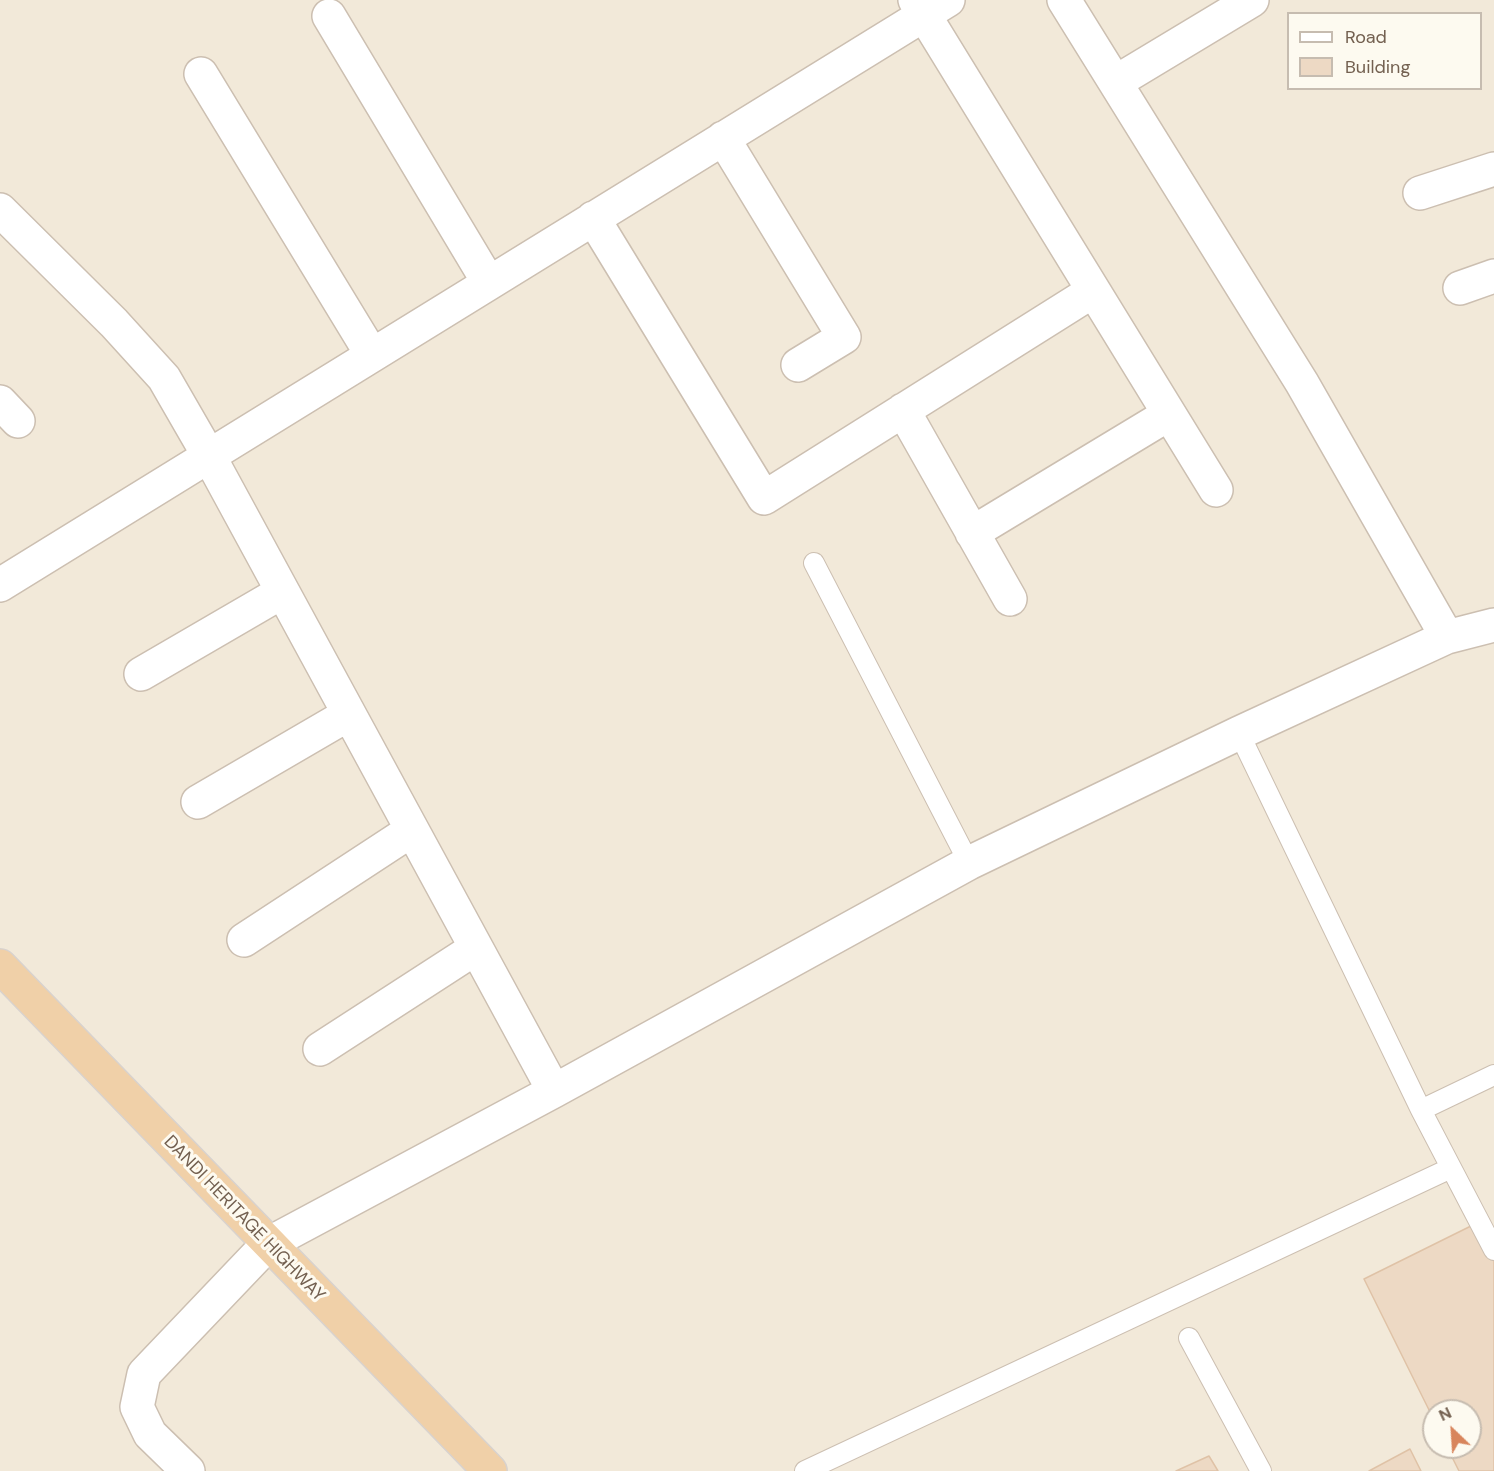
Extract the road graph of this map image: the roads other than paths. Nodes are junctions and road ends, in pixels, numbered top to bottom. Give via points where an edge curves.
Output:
1 (1064, 0) edge
2 (1252, 0) edge
3 (929, 5) edge
4 (329, 16) dead end
5 (201, 74) dead end
6 (1116, 82) junction
7 (723, 138) junction
8 (1494, 169) edge
9 (1420, 192) dead end
10 (0, 210) edge
11 (593, 218) junction
12 (1494, 276) edge
13 (489, 283) junction
14 (1460, 288) dead end
15 (1094, 291) junction
16 (372, 355) junction
17 (798, 365) dead end
18 (903, 410) junction
19 (1169, 414) junction
20 (209, 456) junction
21 (1216, 490) dead end
22 (972, 533) junction
23 (814, 563) dead end
24 (0, 585) edge
25 (282, 592) junction
26 (1010, 599) dead end
27 (1494, 625) edge
28 (1447, 637) junction
29 (141, 674) dead end
30 (349, 714) junction
31 (1239, 733) junction
32 (198, 802) dead end
33 (412, 830) junction
34 (969, 863) junction
35 (244, 940) dead end
36 (476, 948) junction
37 (0, 966) edge
38 (320, 1049) dead end
39 (1494, 1075) edge
40 (554, 1091) junction
41 (1421, 1110) junction
42 (1451, 1168) junction
43 (268, 1244) junction
44 (1494, 1250) edge
45 (1189, 1338) dead end
46 (188, 1471) edge
47 (490, 1471) edge
48 (805, 1471) edge
49 (1261, 1471) edge

1 - 6 street
2 - 6 street
3 - 7 street
3 - 15 street
4 - 13 street
5 - 16 street
6 - 28 street via 1302,383
7 - 11 street
7 - 17 street via 844,337
8 - 9 street
10 - 20 street via 164,378
11 - 13 street
11 - 18 street via 764,498
12 - 14 street
13 - 16 street
15 - 18 street
15 - 19 street
16 - 20 street
18 - 22 street
19 - 21 street
19 - 22 street
20 - 24 street
20 - 25 street
22 - 26 street
23 - 34 lane
25 - 29 street
25 - 30 street
27 - 28 street
28 - 31 street
30 - 32 street
30 - 33 street
31 - 34 street
31 - 41 lane
33 - 35 street
33 - 36 street
34 - 40 street
36 - 38 street
36 - 40 street
37 - 43 highway, DANDI HERITAGE HIGHWAY
39 - 41 lane
40 - 43 street
41 - 42 lane
42 - 44 lane
42 - 48 lane
43 - 46 street via 144,1374 137,1407 150,1434
43 - 47 highway, DANDI HERITAGE HIGHWAY
45 - 49 lane

